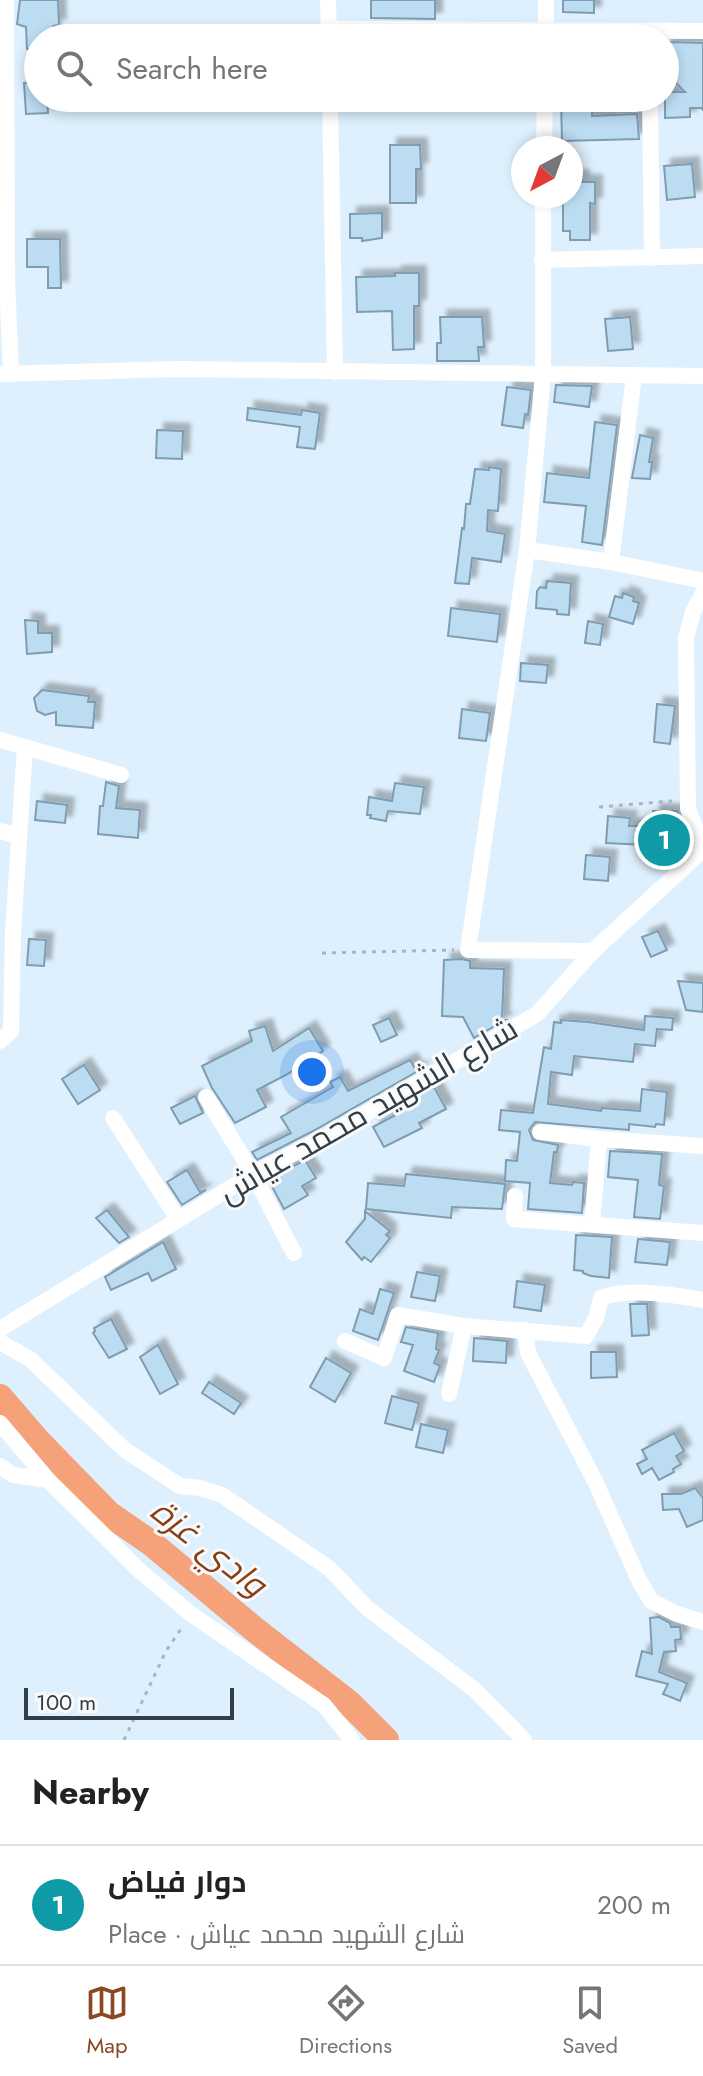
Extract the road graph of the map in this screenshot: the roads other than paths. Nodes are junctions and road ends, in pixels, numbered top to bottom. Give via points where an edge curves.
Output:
1 (6, 0) edge
2 (328, 0) edge
3 (546, 0) edge
4 (329, 24) edge
5 (546, 24) edge
6 (703, 31) edge
7 (679, 32) edge
8 (330, 112) edge
9 (545, 112) edge
10 (650, 112) edge
11 (544, 136) edge
12 (543, 208) edge
13 (703, 256) edge
14 (652, 258) junction
15 (542, 260) junction
16 (335, 372) junction
17 (5, 374) edge
18 (543, 375) junction
19 (634, 376) junction
20 (703, 376) edge
21 (527, 550) junction
22 (611, 562) junction
23 (703, 581) edge
24 (703, 593) edge
25 (0, 740) edge
26 (25, 747) junction
27 (121, 775) dead end
28 (0, 831) edge
29 (19, 836) junction
30 (703, 849) edge
31 (6, 930) edge
32 (593, 951) junction
33 (0, 1041) edge
34 (206, 1097) dead end
35 (113, 1118) dead end
36 (540, 1132) dead end
37 (599, 1139) junction
38 (703, 1146) edge
39 (253, 1174) junction
40 (515, 1196) dead end
41 (178, 1219) junction
42 (592, 1224) junction
43 (703, 1233) edge
44 (294, 1253) dead end
45 (703, 1300) edge
46 (464, 1326) junction
47 (0, 1329) edge
48 (525, 1330) junction
49 (345, 1341) dead end
50 (0, 1342) edge
51 (449, 1394) dead end
52 (0, 1423) edge
53 (0, 1466) edge
54 (48, 1480) junction
55 (703, 1622) edge
56 (352, 1740) edge
57 (524, 1740) edge

1 - 17 street
2 - 4 street
3 - 5 street
6 - 7 street
8 - 16 street
9 - 11 street
10 - 14 street
12 - 15 street
13 - 14 street
14 - 15 street
15 - 18 street
16 - 17 street
16 - 18 street
18 - 19 street
18 - 21 street
19 - 20 street
19 - 22 street
21 - 22 street
21 - 32 street via 468,950
22 - 23 street
24 - 30 street via 686,638 688,809
25 - 26 street
26 - 27 street
26 - 29 street
28 - 29 street
29 - 31 street
30 - 32 street, شارع الشهيد محمد عياش
31 - 33 street via 11,1031
32 - 39 street, شارع الشهيد محمد عياش via 537,1014
34 - 39 street
35 - 41 street
36 - 37 street
37 - 38 street
37 - 42 street
39 - 41 street, شارع الشهيد محمد عياش
39 - 44 street
40 - 42 street via 514,1219
41 - 47 street, شارع الشهيد محمد عياش
42 - 43 street
45 - 48 street via 612,1293 601,1298 586,1336
46 - 48 street
46 - 49 street via 398,1315 384,1358
46 - 51 street
48 - 55 street via 528,1353 651,1601
50 - 57 street via 30,1359 125,1450 180,1486 222,1495 330,1569 367,1608 476,1691
52 - 54 street
53 - 54 street via 13,1475
54 - 56 street via 140,1571 191,1614 324,1705

